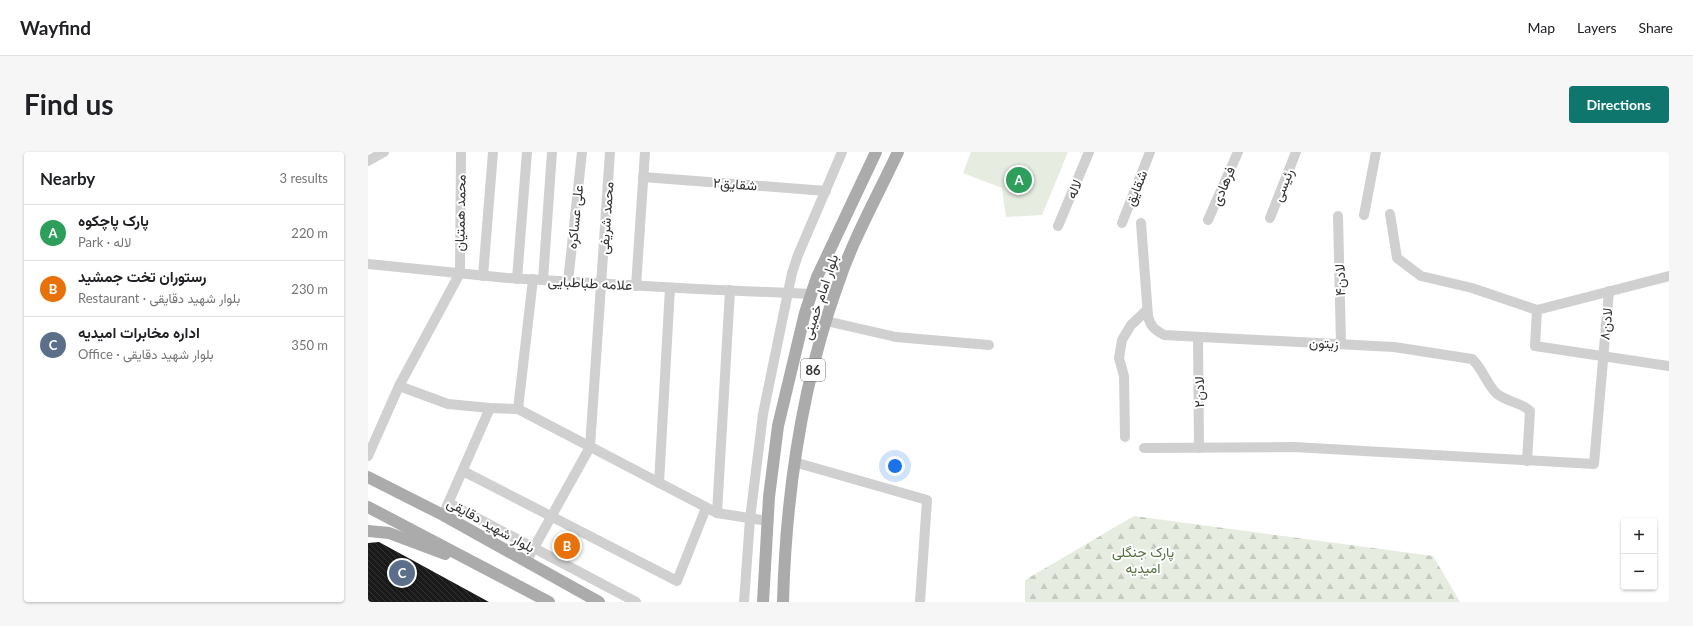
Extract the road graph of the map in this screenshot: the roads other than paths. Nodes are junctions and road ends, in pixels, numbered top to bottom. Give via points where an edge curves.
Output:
1 (384, 152) edge
2 (461, 152) edge
3 (493, 152) edge
4 (527, 152) edge
5 (552, 152) edge
6 (582, 152) edge
7 (610, 152) edge
8 (645, 152) edge
9 (876, 152) edge
10 (898, 152) edge
11 (1089, 152) edge
12 (1150, 152) edge
13 (1238, 152) edge
14 (1296, 152) edge
15 (1376, 152) edge
16 (839, 153) edge
17 (368, 161) edge
18 (644, 177) junction
19 (826, 191) junction
20 (1390, 214) dead end
21 (1364, 215) dead end
22 (1338, 216) dead end
23 (1270, 218) dead end
24 (1208, 220) dead end
25 (1122, 223) dead end
26 (1141, 223) dead end
27 (1058, 226) dead end
28 (368, 264) edge
29 (460, 273) junction
30 (483, 276) junction
31 (1669, 276) edge
32 (517, 279) junction
33 (538, 280) junction
34 (568, 282) junction
35 (602, 284) junction
36 (636, 286) junction
37 (670, 288) junction
38 (730, 290) junction
39 (1609, 291) junction
40 (789, 292) junction
41 (812, 294) junction
42 (1148, 310) junction
43 (1537, 310) junction
44 (826, 321) junction
45 (1198, 337) junction
46 (1341, 344) junction
47 (989, 345) dead end
48 (1603, 356) junction
49 (1669, 366) edge
50 (399, 386) junction
51 (490, 408) junction
52 (518, 409) junction
53 (1125, 437) dead end
54 (590, 447) junction
55 (1144, 448) dead end
56 (1199, 448) junction
57 (368, 456) edge
58 (1527, 461) junction
59 (794, 462) junction
60 (463, 471) junction
61 (368, 477) edge
62 (659, 483) junction
63 (448, 503) junction
64 (368, 507) edge
65 (706, 508) junction
66 (717, 513) junction
67 (443, 515) junction
68 (551, 516) junction
69 (750, 519) junction
70 (768, 521) junction
71 (368, 531) edge
72 (533, 548) junction
73 (526, 562) junction
74 (485, 568) junction
75 (549, 602) edge
76 (599, 602) edge
77 (636, 602) edge
78 (744, 602) edge
79 (763, 602) edge
80 (783, 602) edge
81 (920, 602) edge

1 - 17 street
2 - 29 street, محمد همتیان
3 - 30 street
4 - 32 street
5 - 33 street
6 - 34 street, علی عساکره
7 - 35 street, محمد شریفی
8 - 18 street
9 - 41 main road, بلوار امام خمینی / 86 via 817,277
10 - 44 main road, بلوار امام خمینی / 86 via 838,283
11 - 27 street, لاله
12 - 25 street, شقایق
13 - 24 street, فرهادی
14 - 23 street, رئیسی
15 - 21 street
16 - 19 street
18 - 19 street, شقایق۲
18 - 36 street
19 - 40 street via 795,263
20 - 43 street via 1397,258 1421,276 1472,288
22 - 46 street, لادن۴
26 - 42 street, زیتون
28 - 29 street, علامه طباطبایی
29 - 30 street, علامه طباطبایی
29 - 50 street
30 - 32 street, علامه طباطبایی
31 - 39 street
32 - 33 street, علامه طباطبایی
33 - 34 street, علامه طباطبایی
33 - 52 street
34 - 35 street, علامه طباطبایی
35 - 36 street, علامه طباطبایی
35 - 54 street, محمد شریفی
36 - 37 street, علامه طباطبایی
37 - 38 street, علامه طباطبایی
37 - 62 street
38 - 40 street, علامه طباطبایی
38 - 66 street
39 - 43 street
39 - 48 street, لادن۸
40 - 41 street, علامه طباطبایی
40 - 69 street via 763,414
41 - 70 main road, بلوار امام خمینی / 86 via 805,313 778,426
42 - 45 street, زیتون via 1149,324 1164,335
42 - 53 street via 1131,325 1122,340 1119,358 1124,376
43 - 48 street via 1535,346
44 - 47 street via 896,337
44 - 59 main road, بلوار امام خمینی / 86 via 799,430
45 - 46 street, زیتون
45 - 56 street, لادن۲
46 - 58 street, زیتون via 1394,347 1472,359 1478,364 1496,394 1530,411
48 - 49 street
48 - 58 street, لادن۸ via 1594,464
50 - 51 street via 448,404
50 - 57 street
51 - 52 street
51 - 60 street
52 - 54 street
54 - 62 street
54 - 68 street
55 - 56 street
56 - 58 street via 1294,447
59 - 80 main road, بلوار امام خمینی / 86 via 789,498
59 - 81 street via 927,500
60 - 63 street
60 - 68 street
61 - 67 main road, بلوار شهید دقایقی
62 - 65 street
63 - 67 street
63 - 72 street
64 - 74 main road
65 - 66 street
65 - 68 street via 677,581
66 - 69 street
67 - 73 main road, بلوار شهید دقایقی
68 - 72 street
69 - 70 street
69 - 78 street
70 - 79 main road, بلوار امام خمینی / 86
71 - 74 main road via 389,533
72 - 73 street
72 - 77 street
73 - 76 main road, بلوار شهید دقایقی
74 - 75 main road

